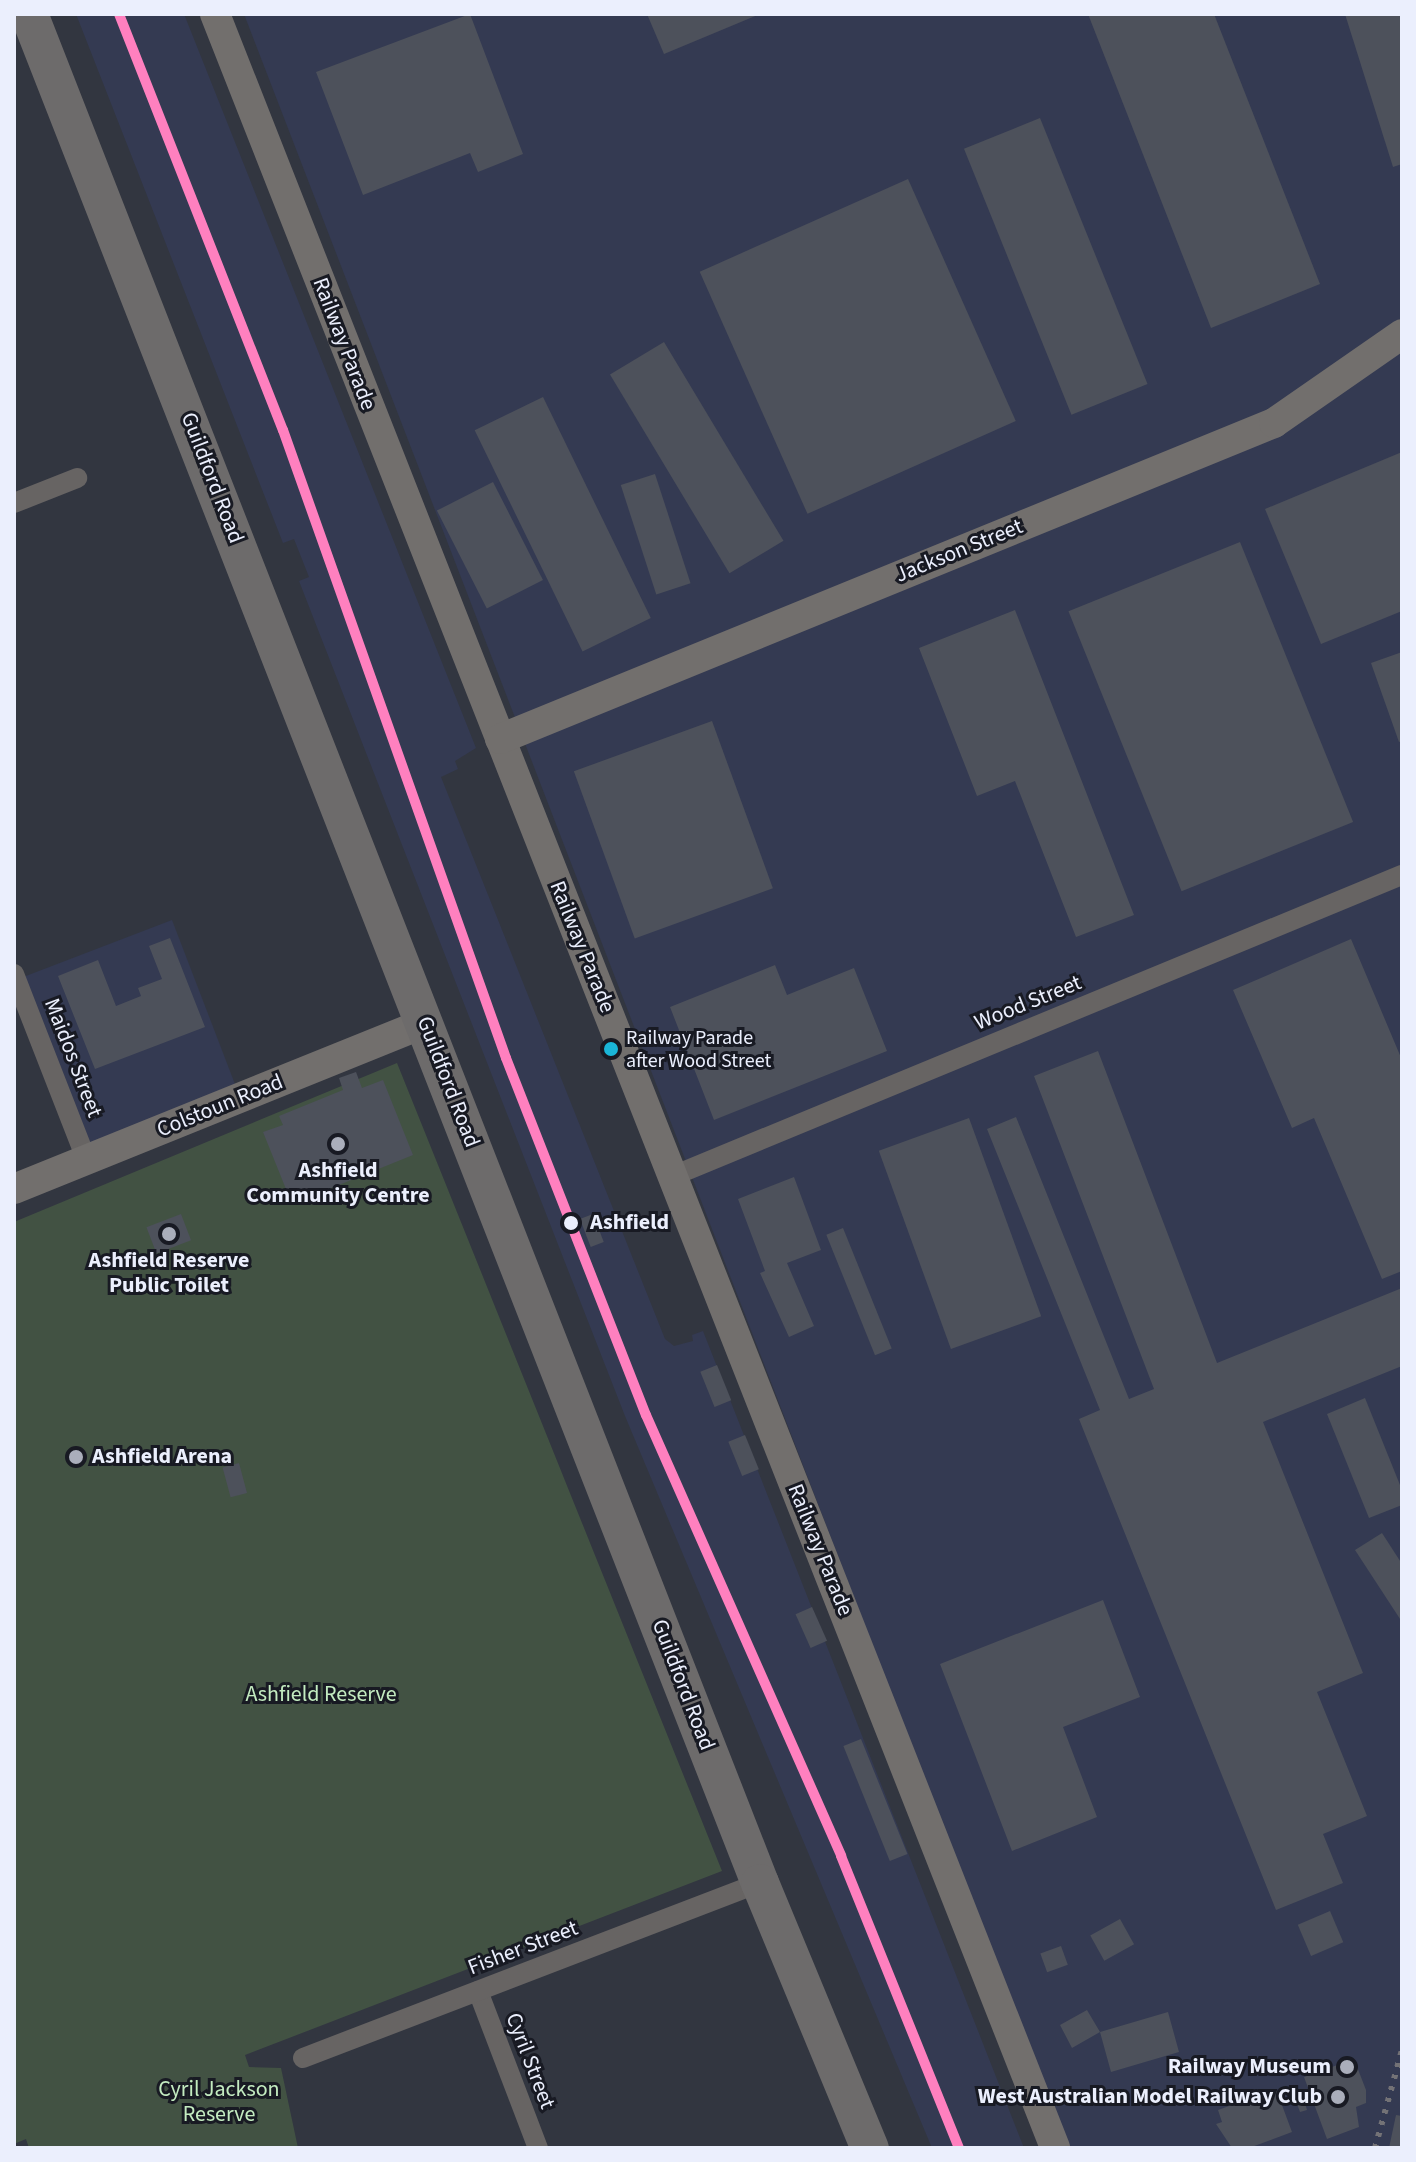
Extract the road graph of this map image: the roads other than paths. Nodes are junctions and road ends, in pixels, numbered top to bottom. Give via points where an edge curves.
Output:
1 (29, 14) edge
2 (215, 14) edge
3 (1402, 334) edge
4 (77, 478) dead end
5 (14, 503) edge
6 (500, 739) junction
7 (1402, 875) edge
8 (14, 974) edge
9 (425, 1023) junction
10 (86, 1159) junction
11 (673, 1176) junction
12 (14, 1189) edge
13 (760, 1883) junction
14 (478, 1991) junction
15 (303, 2058) dead end
16 (538, 2148) edge
17 (870, 2148) edge
18 (1055, 2148) edge

1 - 9 highway, Guildford Road
2 - 6 street, Railway Parade
3 - 6 street, Jackson Street via 1274,423
4 - 5 street
6 - 11 street, Railway Parade
7 - 11 street, Wood Street
8 - 10 street, Maidos Street
9 - 10 street, Colstoun Road
9 - 13 highway, Guildford Road
10 - 12 street, Colstoun Road
11 - 18 street, Railway Parade
13 - 14 street, Fisher Street
13 - 17 highway, Guildford Road
14 - 15 street, Fisher Street
14 - 16 street, Cyril Street

